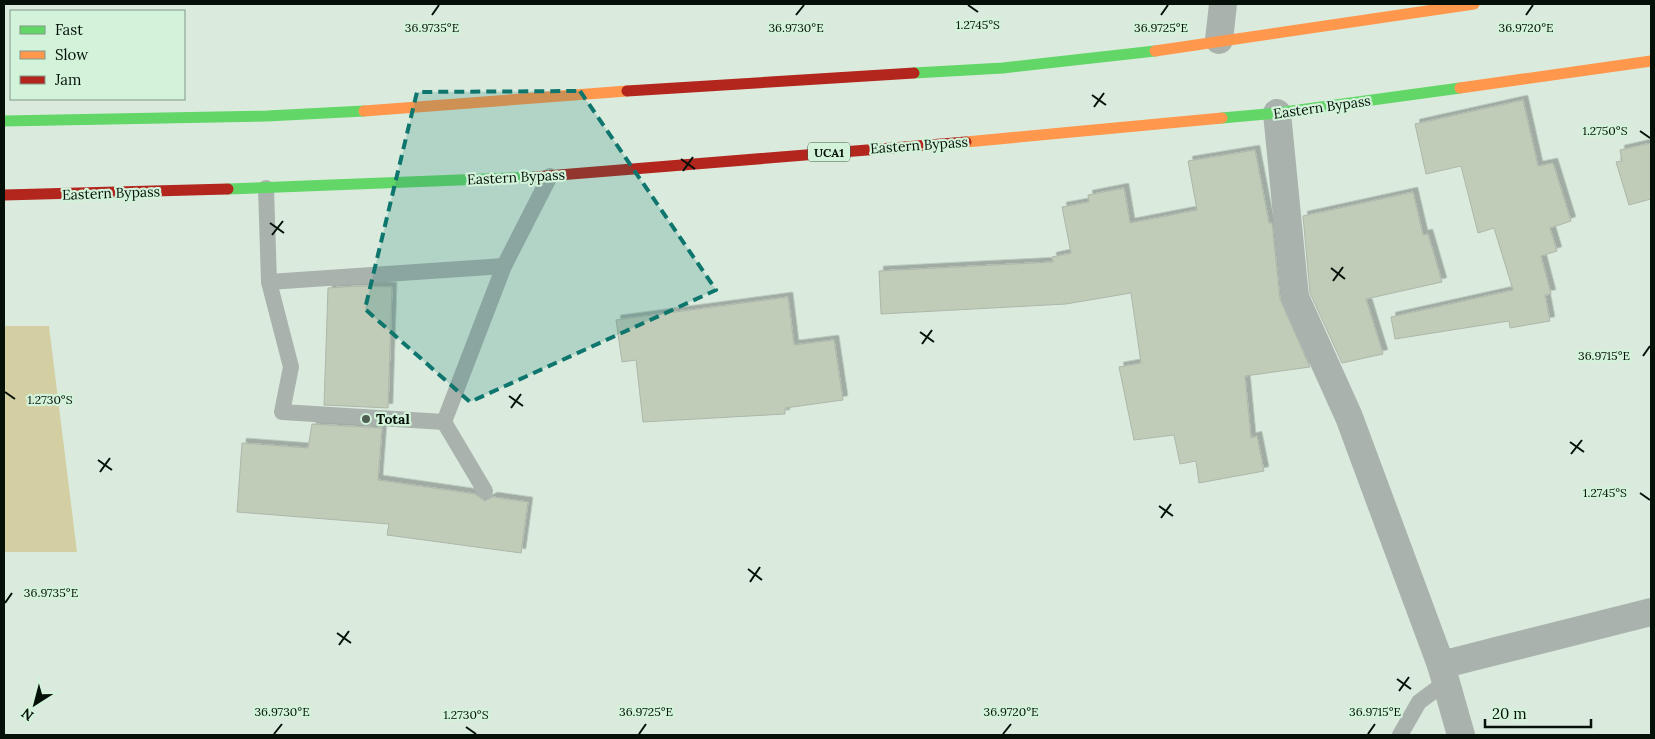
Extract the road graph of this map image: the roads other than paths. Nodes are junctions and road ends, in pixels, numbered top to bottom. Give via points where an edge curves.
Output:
1 (1223, 4) edge
2 (1474, 4) edge
3 (1219, 40) junction
4 (1651, 61) edge
5 (1277, 113) junction
6 (4, 121) edge
7 (550, 176) junction
8 (266, 188) junction
9 (4, 195) edge
10 (504, 266) junction
11 (269, 282) junction
12 (444, 422) junction
13 (485, 491) dead end
14 (1651, 612) edge
15 (1444, 674) junction
16 (1400, 735) edge
17 (1461, 735) edge

1 - 3 street
2 - 3 main road
3 - 6 main road via 1108,58 1003,68 599,93 431,108 267,116
4 - 5 main road, Eastern Bypass / UCA1
5 - 7 main road, Eastern Bypass / UCA1 via 1008,139
5 - 15 street via 1295,297 1349,417
7 - 8 main road, Eastern Bypass / UCA1
7 - 10 lane
8 - 9 main road, Eastern Bypass / UCA1
8 - 11 lane
10 - 11 lane
10 - 12 lane
11 - 12 lane via 291,367 282,412
12 - 13 lane
14 - 15 street
15 - 16 lane via 1419,702
15 - 17 street

